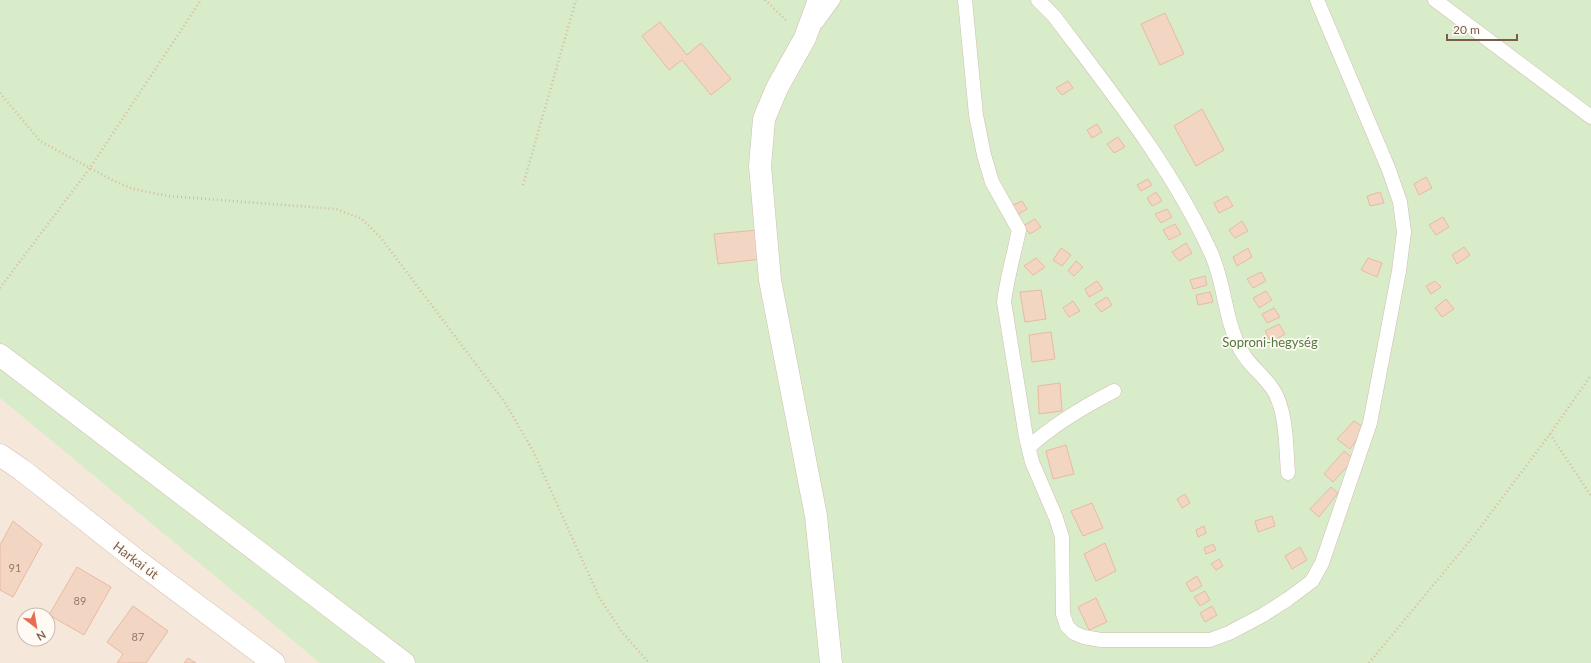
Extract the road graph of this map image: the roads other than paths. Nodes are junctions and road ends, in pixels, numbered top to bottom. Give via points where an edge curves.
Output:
1 (819, 0) edge
2 (833, 0) edge
3 (965, 0) edge
4 (1038, 0) edge
5 (1317, 0) edge
6 (1435, 0) edge
7 (805, 38) junction
8 (1591, 117) edge
9 (0, 355) edge
10 (1114, 391) dead end
11 (1028, 447) junction
12 (0, 454) edge
13 (1288, 473) dead end
14 (274, 663) edge
15 (404, 663) edge
16 (831, 663) edge

1 - 7 street
2 - 7 lane
3 - 11 lane via 976,115 984,155 992,182 1019,230 1004,302
4 - 13 lane via 1054,16 1141,132 1199,229 1212,254 1221,280 1235,339 1242,355 1272,388 1282,407
5 - 11 lane via 1389,170 1400,202 1404,232 1370,424 1322,563 1312,580 1263,615 1210,640 1101,640 1074,633 1067,626 1063,614 1062,537
6 - 8 lane
7 - 16 street via 777,88 764,119 760,166 770,280 816,516
9 - 15 street
10 - 11 lane via 1062,421
12 - 14 street, Harkai út

